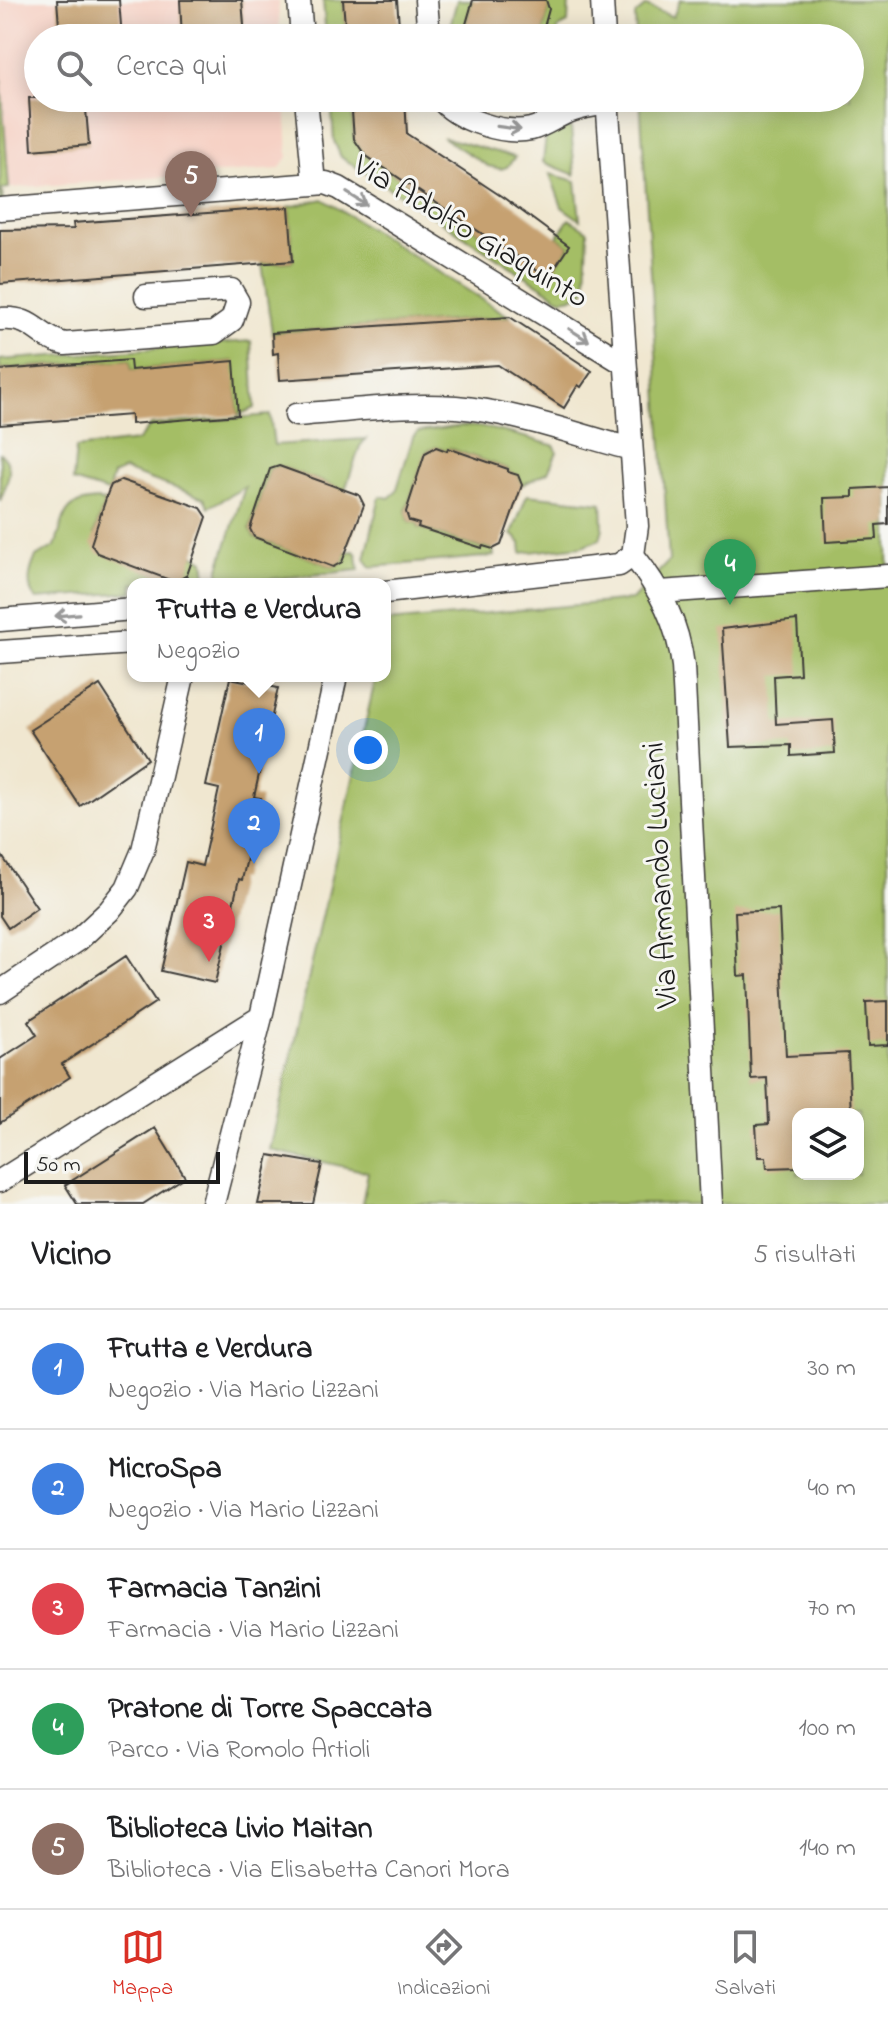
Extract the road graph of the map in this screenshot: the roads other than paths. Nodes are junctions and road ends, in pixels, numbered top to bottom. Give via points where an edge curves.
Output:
1 (299, 0) edge
2 (426, 0) edge
3 (602, 0) edge
4 (301, 24) edge
5 (428, 24) edge
6 (603, 24) edge
7 (307, 112) edge
8 (454, 112) edge
9 (570, 112) edge
10 (609, 112) edge
11 (314, 184) junction
12 (2, 209) edge
13 (146, 296) dead end
14 (0, 319) edge
15 (625, 364) junction
16 (296, 415) dead end
17 (631, 449) junction
18 (633, 555) junction
19 (888, 576) edge
20 (391, 591) edge
21 (660, 592) junction
22 (127, 609) edge
23 (0, 620) edge
24 (127, 643) edge
25 (0, 652) edge
26 (182, 682) edge
27 (335, 682) edge
28 (0, 992) edge
29 (261, 1017) junction
30 (0, 1181) edge
31 (213, 1204) edge
32 (711, 1204) edge

1 - 4 street
2 - 5 street
3 - 6 street
7 - 11 street, Via Adolfo Giaquinto
8 -> 9 street via 515,130
10 - 15 street
11 - 12 street
11 -> 15 street, Via Adolfo Giaquinto via 339,188
13 - 14 street via 231,290 238,302 232,320 219,331 197,336 65,344 29,322
15 - 17 street
16 - 17 street via 408,407 468,409
17 - 18 street via 637,526
18 - 20 street via 619,565
18 - 21 street, Via Armando Luciani
19 - 21 street
21 - 32 street, Via Armando Luciani via 676,630 683,666
22 -> 23 street
24 - 25 street
26 - 28 street via 143,850 127,888 78,940
27 - 29 street
29 - 30 street
29 - 31 street

